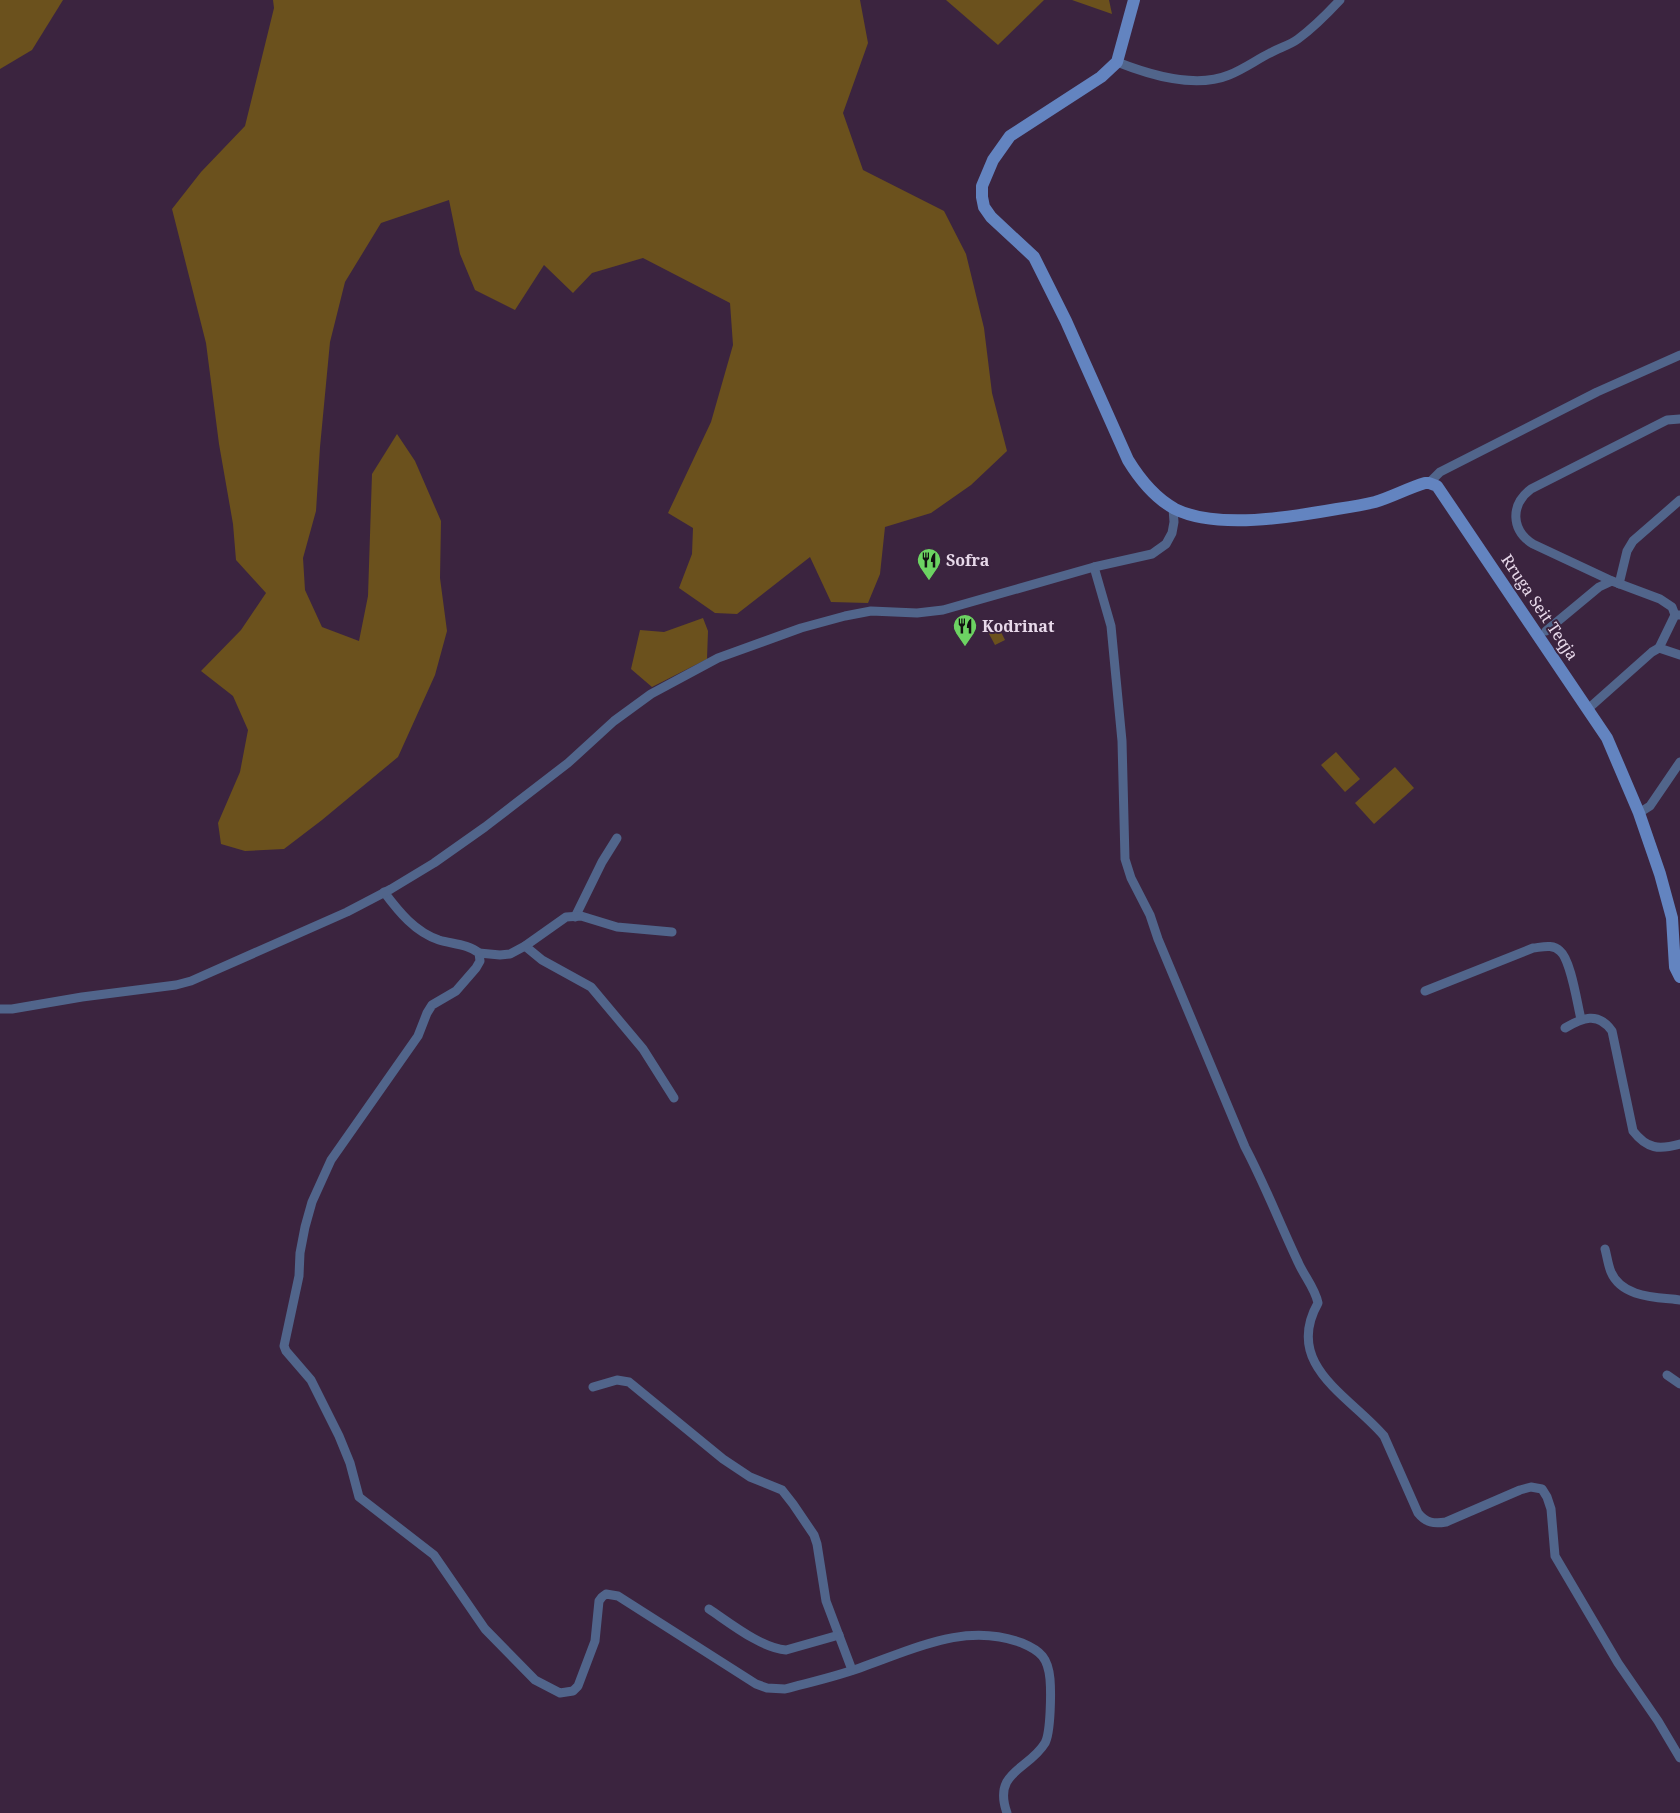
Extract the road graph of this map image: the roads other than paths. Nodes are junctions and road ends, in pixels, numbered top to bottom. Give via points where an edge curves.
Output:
1 (1134, 0) edge
2 (1340, 0) edge
3 (1117, 62) junction
4 (1680, 355) edge
5 (1680, 419) edge
6 (1429, 483) junction
7 (1680, 500) edge
8 (1173, 508) junction
9 (1094, 567) junction
10 (1616, 583) junction
11 (1678, 615) edge
12 (1546, 631) dead end
13 (1659, 648) junction
14 (1680, 655) edge
15 (1588, 708) junction
16 (1680, 762) edge
17 (1639, 813) junction
18 (617, 838) dead end
19 (384, 892) junction
20 (575, 917) junction
21 (672, 932) dead end
22 (525, 946) junction
23 (479, 953) junction
24 (1680, 977) edge
25 (1425, 991) dead end
26 (0, 1009) edge
27 (1581, 1019) junction
28 (1565, 1028) dead end
29 (674, 1098) dead end
30 (1680, 1144) edge
31 (1605, 1249) dead end
32 (1680, 1300) edge
33 (1667, 1375) dead end
34 (1680, 1384) edge
35 (593, 1386) dead end
36 (709, 1609) dead end
37 (839, 1635) junction
38 (852, 1670) junction
39 (1680, 1758) edge
40 (1007, 1813) edge

1 - 3 main road
2 - 3 street via 1297,40 1228,75 1213,79 1168,78
3 - 8 main road via 1101,77 1010,136 987,169 982,197 992,218 1034,256 1128,460 1154,493
4 - 6 street via 1588,396 1440,472
5 - 10 street via 1667,420 1531,489 1518,506 1516,518 1524,538
6 - 8 main road via 1375,502 1304,515 1224,520 1202,518
6 - 15 main road, Rruga Seit Teqja via 1440,490
7 - 10 street via 1633,541
8 - 9 street via 1172,533 1161,549 1141,558
9 - 19 street via 943,610 917,614 871,611 845,616 718,658 651,694 485,827
9 - 39 street via 1111,626 1122,740 1125,859 1245,1147 1304,1277 1316,1293 1318,1303 1308,1330 1314,1362 1341,1396 1384,1436 1424,1520 1436,1524 1446,1522 1520,1490 1542,1489 1551,1509 1555,1556 1618,1663
10 - 11 street via 1660,599
10 - 12 street via 1599,587
11 - 13 street
13 - 14 street
13 - 15 street
15 - 17 main road, Rruga Seit Teqja via 1608,738
16 - 17 street via 1650,806
17 - 24 main road, Rruga Seit Teqja via 1672,918 1675,967
18 - 20 street
19 - 23 street via 397,910 423,933
19 - 26 street via 347,912 191,981
20 - 21 street via 617,927
20 - 22 street via 566,918
22 - 23 street via 510,954
22 - 29 street via 542,960 592,987 643,1049
23 - 38 street via 480,961 476,968 456,991 432,1005 418,1036 332,1160 312,1202 305,1227 299,1276 284,1346 311,1380 339,1436 359,1497 434,1555 485,1629 535,1680 560,1693 573,1691 582,1678 595,1640 599,1602 606,1594 618,1596 767,1688 785,1690
25 - 27 street via 1534,948 1548,946 1559,950 1567,959
27 - 28 street
27 - 30 street via 1606,1022 1612,1031 1638,1137 1654,1147
31 - 32 street via 1611,1272 1630,1291
33 - 34 street
35 - 37 street via 617,1380 629,1382 723,1459 750,1477 782,1490 814,1535 826,1602
36 - 37 street via 777,1650
37 - 38 street
38 - 40 street via 960,1635 1013,1640 1043,1655 1049,1667 1050,1682 1048,1732 1045,1743 1008,1778 1004,1792

